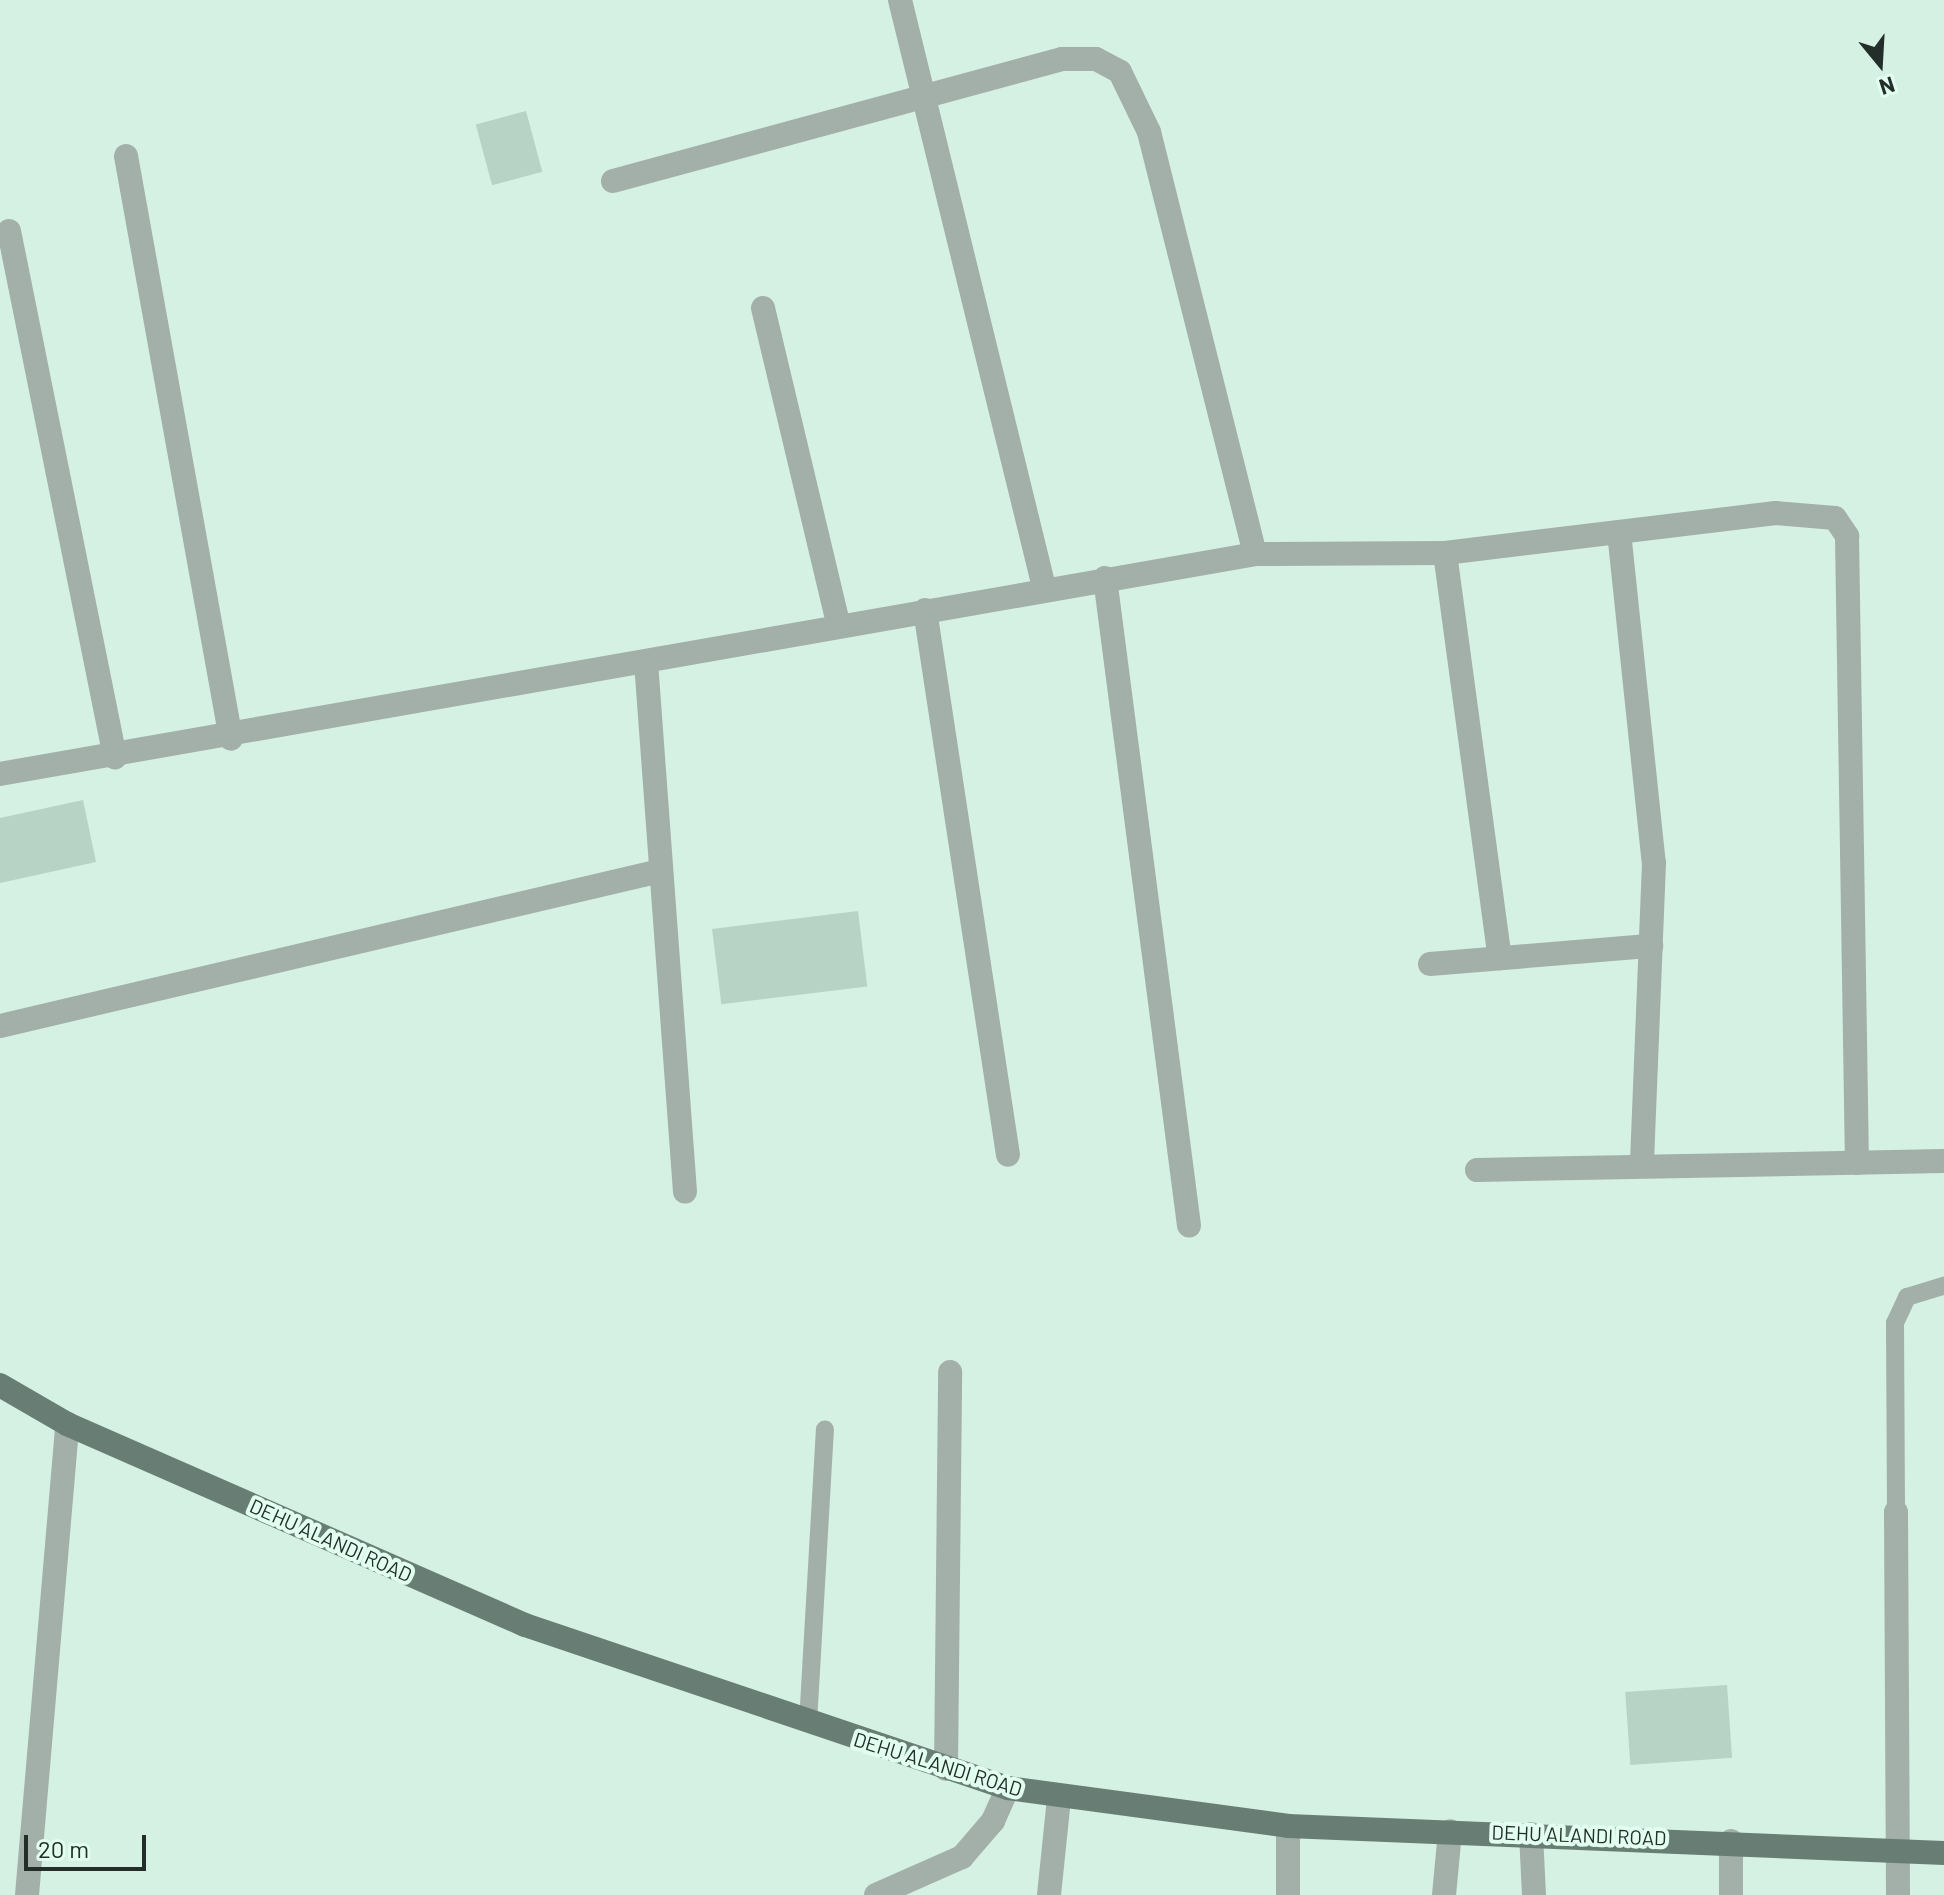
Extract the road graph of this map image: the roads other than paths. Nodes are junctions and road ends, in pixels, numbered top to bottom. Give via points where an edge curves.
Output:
1 (900, 0) edge
2 (923, 94) junction
3 (126, 156) dead end
4 (613, 181) dead end
5 (9, 231) dead end
6 (763, 308) dead end
7 (1619, 532) junction
8 (1445, 553) junction
9 (1255, 554) junction
10 (1105, 578) junction
11 (1044, 587) junction
12 (925, 610) junction
13 (839, 626) junction
14 (646, 662) junction
15 (231, 739) junction
16 (115, 757) junction
17 (0, 774) edge
18 (660, 871) junction
19 (1651, 946) junction
20 (1500, 958) junction
21 (1430, 964) dead end
22 (0, 1026) edge
23 (1008, 1155) dead end
24 (1944, 1161) edge
25 (1857, 1163) junction
26 (1642, 1166) junction
27 (1477, 1170) dead end
28 (685, 1192) dead end
29 (1189, 1226) dead end
30 (1944, 1286) edge
31 (950, 1372) dead end
32 (0, 1385) edge
33 (67, 1424) junction
34 (825, 1429) dead end
35 (1896, 1512) joint
36 (808, 1723) junction
37 (946, 1769) junction
38 (1008, 1788) junction
39 (1059, 1798) junction
40 (1288, 1826) junction
41 (1450, 1831) junction
42 (1531, 1834) junction
43 (1731, 1841) junction
44 (1902, 1848) junction
45 (1944, 1853) edge
46 (27, 1895) edge
47 (876, 1895) edge
48 (1049, 1895) edge
49 (1288, 1895) edge
50 (1444, 1895) edge
51 (1534, 1895) edge
52 (1731, 1895) edge
53 (1898, 1895) edge

1 - 2 street
2 - 4 street
2 - 9 street via 1062,59 1096,59 1120,72 1149,132
2 - 11 street
3 - 15 street
5 - 16 street
6 - 13 street
7 - 8 street
7 - 19 street via 1650,793
7 - 25 street via 1808,513 1835,518 1847,536
8 - 9 street
8 - 20 street
9 - 10 street
10 - 11 street
10 - 29 street
11 - 12 street
12 - 13 street
12 - 23 street
13 - 14 street
14 - 15 street
14 - 18 street
15 - 16 street
16 - 17 street
18 - 22 street
18 - 28 street
19 - 20 street
19 - 26 street
20 - 21 street
24 - 25 street
25 - 26 street
26 - 27 street
30 - 35 lane via 1907,1297 1895,1323
31 - 37 street
32 - 33 main road, DEHU ALANDI ROAD
33 - 36 main road, DEHU ALANDI ROAD via 525,1625
33 - 46 street
34 - 36 lane
35 - 44 street
36 - 37 main road, DEHU ALANDI ROAD
37 - 38 main road, DEHU ALANDI ROAD
38 - 39 main road, DEHU ALANDI ROAD
38 - 47 street via 993,1821 962,1857
39 - 40 main road, DEHU ALANDI ROAD
39 - 48 street
40 - 41 main road, DEHU ALANDI ROAD
40 - 49 street
41 - 42 main road, DEHU ALANDI ROAD
41 - 50 street
42 - 43 main road, DEHU ALANDI ROAD
42 - 51 street
43 - 44 main road, DEHU ALANDI ROAD
43 - 52 street
44 - 45 main road, DEHU ALANDI ROAD
44 - 53 street

